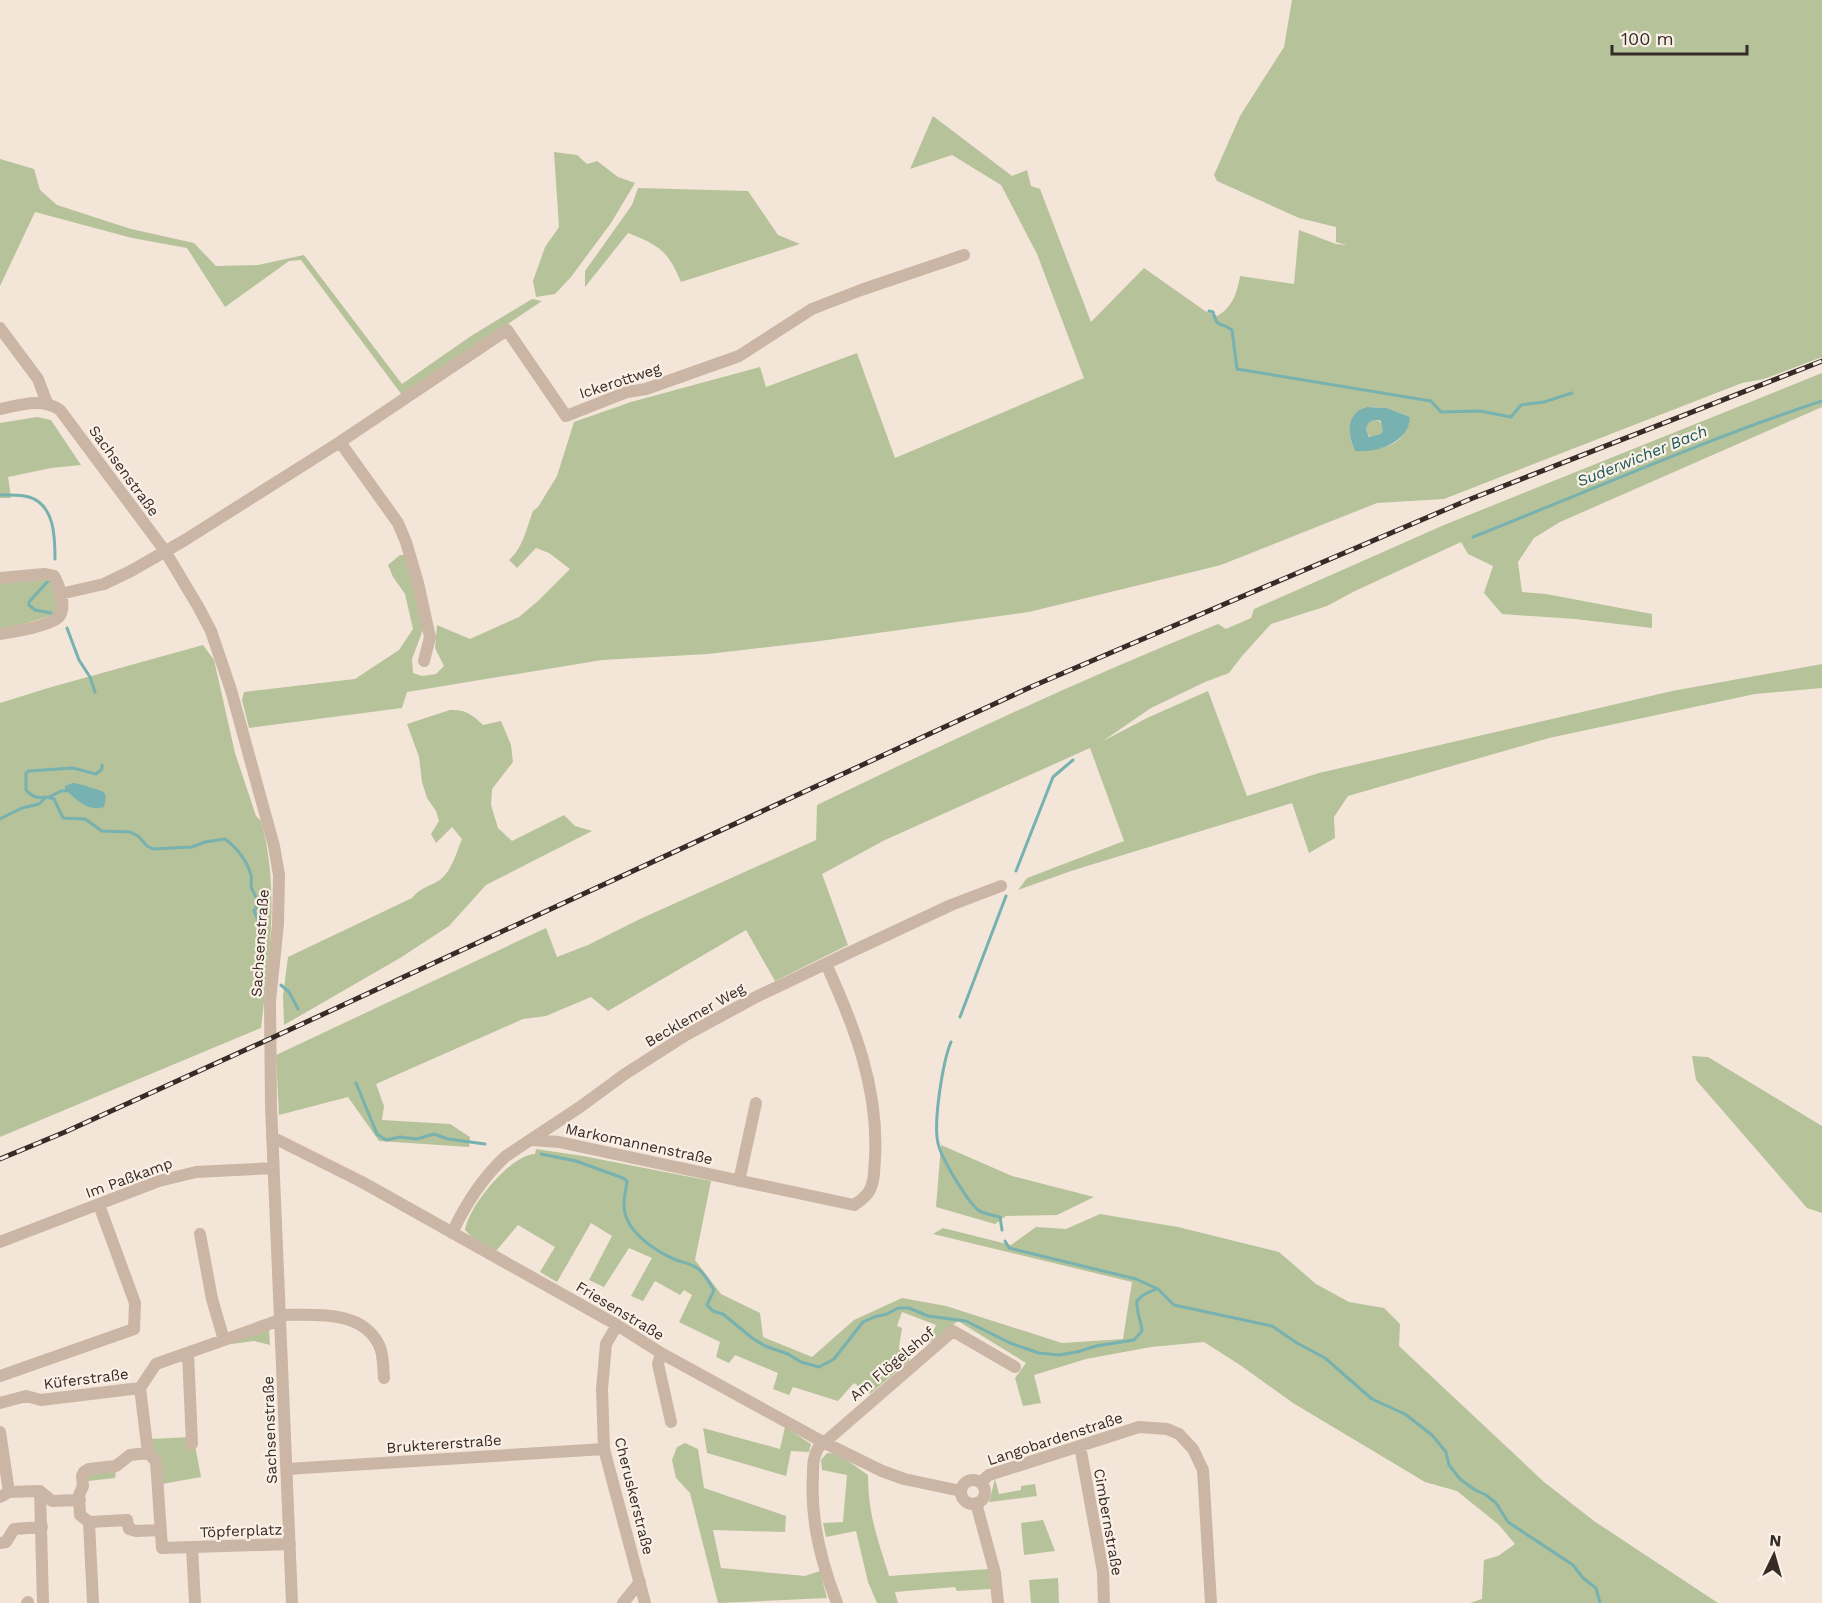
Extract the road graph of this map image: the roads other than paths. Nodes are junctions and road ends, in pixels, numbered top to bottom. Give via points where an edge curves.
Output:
1 (964, 255) dead end
2 (1, 330) edge
3 (46, 403) junction
4 (0, 409) edge
5 (340, 442) junction
6 (165, 551) junction
7 (0, 578) edge
8 (60, 594) junction
9 (0, 634) edge
10 (424, 661) dead end
11 (1000, 886) dead end
12 (826, 964) junction
13 (756, 1103) dead end
14 (272, 1137) junction
15 (532, 1140) junction
16 (273, 1168) junction
17 (739, 1181) junction
18 (99, 1205) junction
19 (452, 1233) junction
20 (200, 1234) dead end
21 (0, 1242) edge
22 (280, 1317) junction
23 (617, 1325) junction
24 (224, 1340) junction
25 (188, 1353) junction
26 (660, 1353) junction
27 (1015, 1367) dead end
28 (0, 1376) edge
29 (384, 1378) dead end
30 (140, 1388) junction
31 (0, 1402) edge
32 (671, 1422) dead end
33 (0, 1432) edge
34 (824, 1442) junction
35 (192, 1444) dead end
36 (1080, 1446) junction
37 (604, 1449) junction
38 (148, 1453) junction
39 (287, 1469) junction
40 (981, 1482) junction
41 (40, 1491) junction
42 (961, 1491) junction
43 (4, 1495) edge
44 (80, 1500) junction
45 (976, 1503) junction
46 (89, 1522) junction
47 (42, 1527) junction
48 (161, 1530) junction
49 (0, 1542) edge
50 (290, 1544) junction
51 (192, 1547) junction
52 (640, 1582) junction
53 (43, 1603) edge
54 (93, 1603) edge
55 (195, 1603) edge
56 (292, 1603) edge
57 (623, 1603) edge
58 (645, 1603) edge
59 (837, 1603) edge
60 (998, 1603) edge
61 (1104, 1603) edge
62 (1211, 1603) edge

1 - 5 street, Ickerottweg via 812,309 740,356 566,416 507,330
2 - 3 street, Sachsenstraße via 38,380
3 - 4 street
3 - 6 street, Sachsenstraße via 60,410
5 - 6 street, Ickerottweg
5 - 10 street via 398,523 406,542 430,637
6 - 8 street, Ickerottweg via 104,584
6 - 14 street, Sachsenstraße via 214,641 276,856 278,924 270,1001
7 - 8 street via 54,576
8 - 9 street via 59,617
11 - 12 street, Becklemer Weg
12 - 15 street, Becklemer Weg via 686,1035
12 - 17 street, Markomannenstraße via 849,1014 872,1097 876,1149 869,1192 854,1205
13 - 17 street
14 - 16 street, Sachsenstraße
14 - 19 street, Friesenstraße
15 - 17 street, Markomannenstraße via 559,1142
15 - 19 street, Becklemer Weg via 489,1171
16 - 18 street, Im Paßkamp via 196,1172 159,1181
16 - 22 street, Sachsenstraße
18 - 21 street, Im Paßkamp
18 - 28 street via 135,1303 134,1329
19 - 23 street, Friesenstraße
20 - 24 street
22 - 24 street, Küferstraße
22 - 29 street, Küferstraße via 326,1315 358,1324 379,1344
22 - 39 street, Sachsenstraße
23 - 26 street, Friesenstraße
23 - 37 street, Cheruskerstraße via 606,1344 602,1389
24 - 25 street, Küferstraße
25 - 30 street, Küferstraße via 156,1364
25 - 35 street
26 - 32 street via 658,1364
26 - 34 street, Friesenstraße
27 - 34 street, Am Flögelshof via 954,1331
30 - 31 street, Küferstraße via 41,1400 26,1396
30 - 38 street, Küferstraße
33 - 43 street
34 - 42 street, Friesenstraße via 904,1479
34 - 59 street via 814,1459 811,1498 818,1544
36 - 40 street, Langobardenstraße via 989,1474
36 - 61 street, Cimbernstraße via 1103,1572
36 - 62 street, Langobardenstraße via 1149,1427 1179,1434 1194,1449 1203,1470
37 - 39 street, Bruktererstraße
37 - 52 street, Cheruskerstraße
38 - 44 street via 130,1455 116,1466 84,1472
38 - 48 street, Küferstraße via 156,1461
39 - 50 street, Sachsenstraße
40 - 42 street via 970,1480
40 - 45 street via 985,1493
41 - 43 street
41 - 44 street via 52,1501
41 - 47 street
42 - 45 street via 965,1501
44 - 46 street via 80,1515
45 - 60 street via 995,1573
46 - 48 street via 127,1520 129,1528 136,1531
46 - 54 street
47 - 49 street via 14,1529 6,1542
47 - 53 street
48 - 51 street, Töpferplatz via 162,1548
50 - 51 street, Töpferplatz
50 - 56 street, Sachsenstraße
51 - 55 street, Töpferplatz
52 - 57 street
52 - 58 street, Cheruskerstraße

